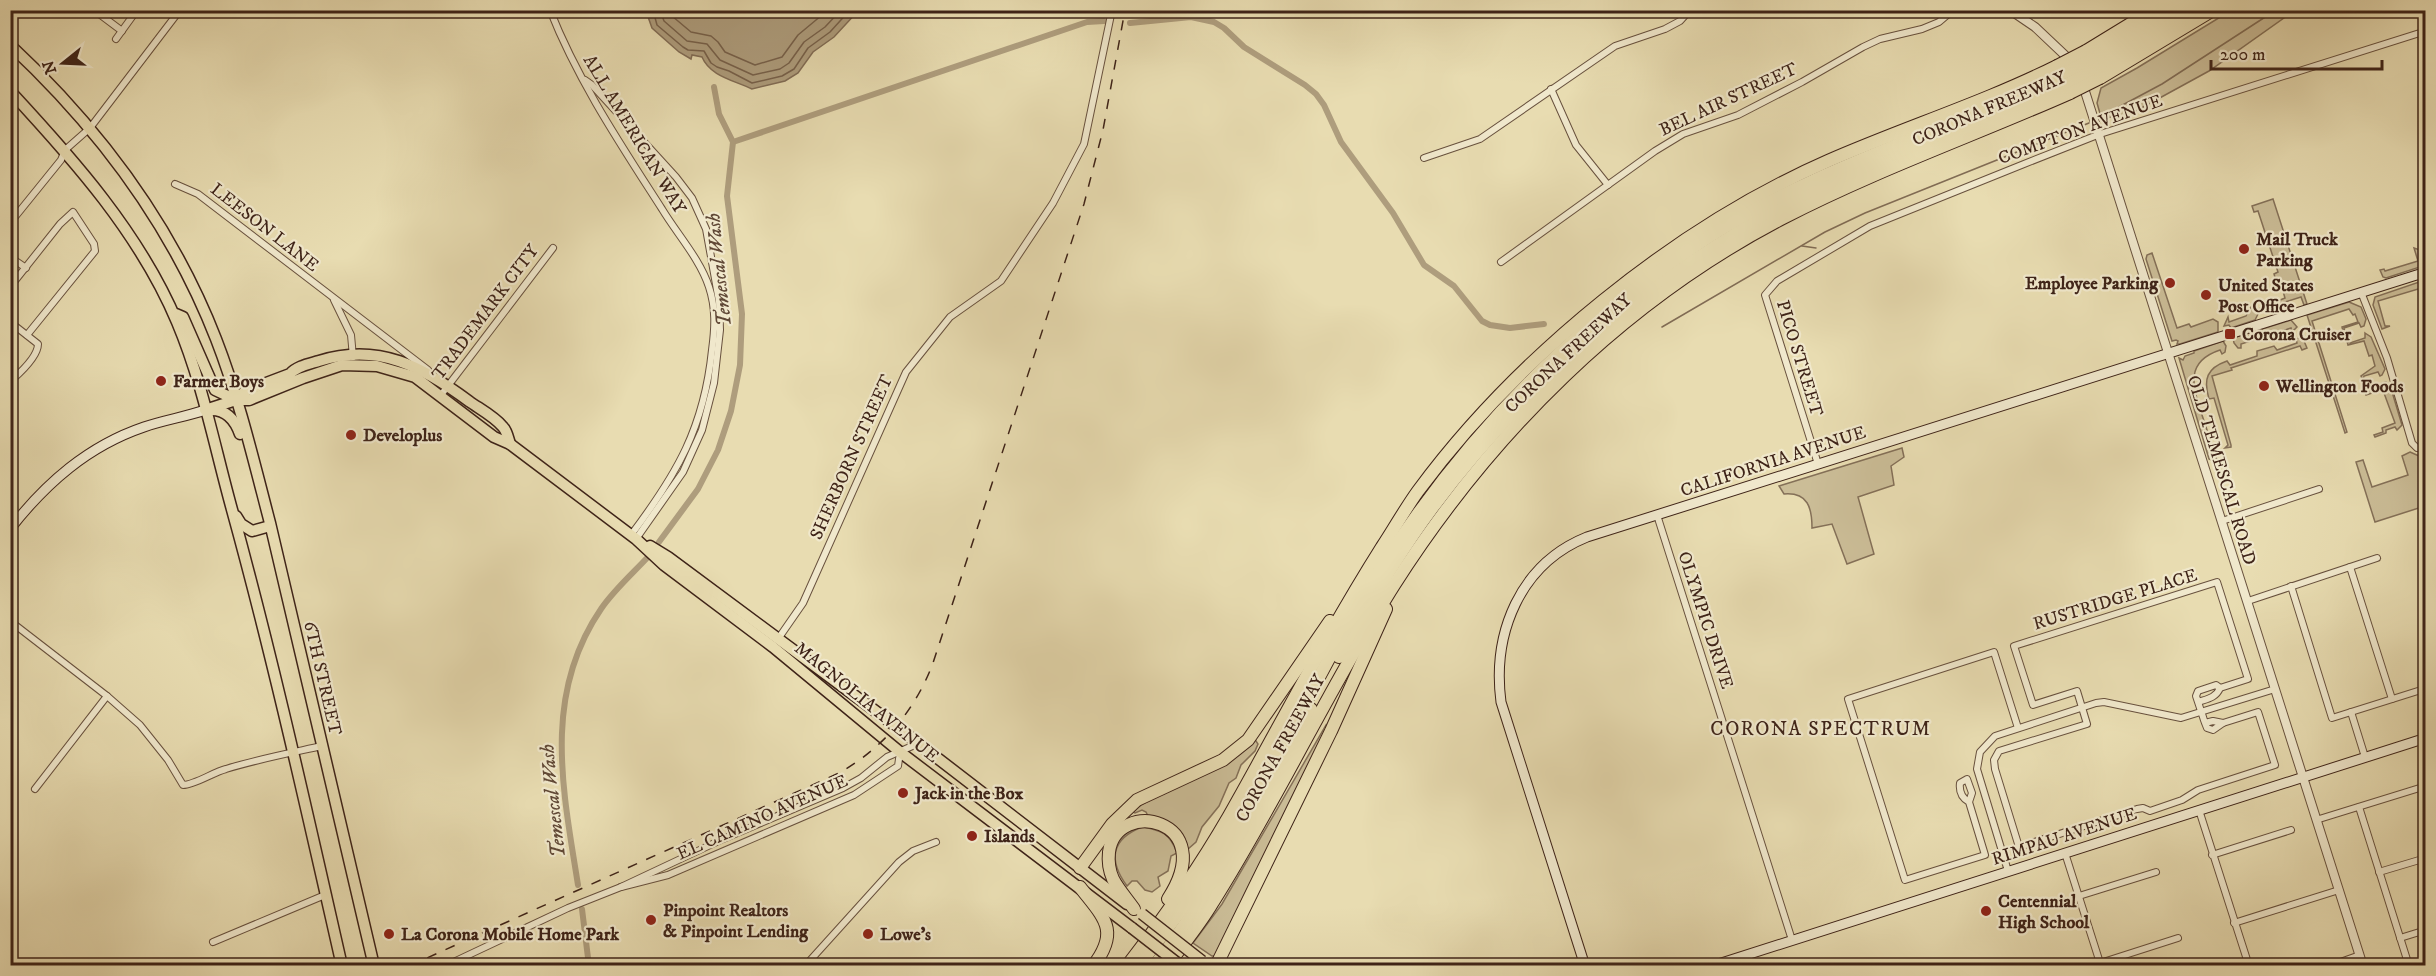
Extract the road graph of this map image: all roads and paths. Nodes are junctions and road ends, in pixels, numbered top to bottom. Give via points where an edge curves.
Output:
1 (94, 10) edge
2 (137, 10) edge
3 (170, 10) edge
4 (550, 10) edge
5 (1112, 10) edge
6 (1690, 10) edge
7 (1953, 10) edge
8 (2010, 10) edge
9 (2174, 10) edge
10 (2196, 10) edge
11 (2213, 10) edge
12 (179, 13) edge
13 (2155, 16) edge
14 (122, 31) junction
15 (2426, 31) edge
16 (116, 39) dead end
17 (10, 45) edge
18 (2093, 64) junction
19 (582, 78) junction
20 (2064, 79) junction
21 (1551, 88) junction
22 (10, 91) edge
23 (1972, 125) junction
24 (90, 128) junction
25 (2100, 134) junction
26 (65, 150) junction
27 (1921, 156) junction
28 (1424, 158) dead end
29 (176, 184) dead end
30 (1608, 185) junction
31 (10, 223) edge
32 (1704, 228) junction
33 (553, 248) dead end
34 (10, 257) edge
35 (1501, 262) dead end
36 (26, 268) junction
37 (2426, 272) edge
38 (1656, 273) junction
39 (10, 287) edge
40 (2361, 292) junction
41 (1765, 295) joint
42 (333, 299) junction
43 (172, 312) junction
44 (10, 322) edge
45 (27, 335) junction
46 (217, 341) junction
47 (2169, 353) junction
48 (353, 360) junction
49 (294, 369) junction
50 (10, 378) edge
51 (448, 385) junction
52 (1550, 391) junction
53 (441, 395) junction
54 (236, 400) junction
55 (205, 410) junction
56 (1498, 430) junction
57 (510, 444) junction
58 (2426, 448) edge
59 (1818, 464) junction
60 (2319, 489) dead end
61 (261, 490) junction
62 (233, 511) junction
63 (1657, 515) junction
64 (2222, 521) junction
65 (270, 526) junction
66 (10, 529) edge
67 (637, 540) junction
68 (2425, 549) edge
69 (2377, 558) dead end
70 (2426, 563) edge
71 (2350, 567) junction
72 (1394, 585) junction
73 (2291, 586) junction
74 (1352, 595) junction
75 (2248, 601) junction
76 (10, 621) edge
77 (775, 643) junction
78 (2220, 688) junction
79 (2275, 689) junction
80 (2421, 690) dead end
81 (107, 696) junction
82 (2392, 699) junction
83 (2198, 702) junction
84 (2082, 707) junction
85 (2201, 712) junction
86 (2351, 712) junction
87 (2018, 728) junction
88 (2426, 738) edge
89 (917, 744) junction
90 (322, 746) junction
91 (900, 752) junction
92 (292, 753) junction
93 (2365, 757) junction
94 (1978, 777) junction
95 (2302, 777) junction
96 (1967, 778) junction
97 (2426, 786) edge
98 (35, 789) dead end
99 (1969, 802) junction
100 (2359, 807) junction
101 (2199, 810) junction
102 (2316, 820) junction
103 (2291, 830) dead end
104 (936, 842) dead end
105 (2065, 853) junction
106 (2212, 855) junction
107 (2426, 858) edge
108 (1080, 868) junction
109 (2008, 871) junction
110 (2156, 872) dead end
111 (2379, 873) junction
112 (621, 887) junction
113 (1080, 887) junction
114 (2339, 890) junction
115 (325, 895) junction
116 (2079, 896) junction
117 (1138, 912) junction
118 (2234, 923) junction
119 (2426, 930) edge
120 (2178, 938) dead end
121 (2400, 938) junction
122 (1792, 940) junction
123 (213, 942) dead end
124 (2360, 955) junction
125 (1205, 963) edge
126 (2100, 964) edge
127 (342, 965) edge
128 (374, 966) edge
129 (445, 966) edge
130 (805, 966) edge
131 (1093, 966) edge
132 (1126, 966) edge
133 (1139, 966) edge
134 (1154, 966) edge
135 (1167, 966) edge
136 (1181, 966) edge
137 (1216, 966) edge
138 (1586, 966) edge
139 (1712, 966) edge
140 (2248, 966) edge
141 (2329, 966) edge
142 (2363, 966) edge
143 (2409, 966) edge

1 - 14 street
2 - 14 street
3 - 12 street
4 - 19 street, ALL AMERICAN WAY
5 - 77 street, SHERBORN STREET via 1084,144 1053,203 1001,281 950,317 906,372 802,603
6 - 21 street via 1665,29 1615,46
7 - 30 street, BEL AIR STREET via 1922,29 1863,47 1738,115 1683,134
8 - 25 street, OLD TEMESCAL ROAD via 2068,57 2078,71
9 - 13 highway
10 - 18 highway
11 - 18 highway, CORONA FREEWAY
12 - 24 street
13 - 18 highway
13 - 18 highway, CORONA FREEWAY via 2097,44
14 - 16 street
15 - 25 street, COMPTON AVENUE
17 - 24 main road
18 - 20 highway, CORONA FREEWAY, bridge
18 - 20 highway, CORONA FREEWAY, bridge
19 - 67 street, ALL AMERICAN WAY via 705,276 714,309 705,399 666,488
19 - 67 street via 692,198 706,229 719,301 714,383 702,430 683,472
20 - 23 highway
20 - 27 highway, CORONA FREEWAY
20 - 32 highway, CORONA FREEWAY via 2005,90 1826,161
20 - 38 highway via 1873,153 1792,189 1731,223
21 - 28 street via 1480,139
21 - 30 street via 1576,145
22 - 26 main road
23 - 27 highway
23 - 56 highway via 1822,186 1696,258 1582,348
24 - 26 street
24 - 46 main road via 160,226
25 - 41 street, COMPTON AVENUE via 1869,226 1777,281
25 - 47 street, OLD TEMESCAL ROAD
26 - 31 street
26 - 43 main road via 106,202
27 - 52 highway, CORONA FREEWAY via 1834,193 1742,241 1652,301
29 - 42 street, LEESON LANE via 198,194
30 - 35 street, BEL AIR STREET
32 - 38 highway
32 - 74 highway, CORONA FREEWAY via 1626,282 1493,401 1418,492
33 - 51 street, TRADEMARK CITY
34 - 36 street
36 - 39 street
36 - 45 street via 73,212 95,251
37 - 40 main road, CALIFORNIA AVENUE
38 - 133 highway via 1566,346 1512,398 1435,489 1380,568 1203,879
40 - 47 main road, CALIFORNIA AVENUE
40 - 58 street via 2387,358 2412,443 2417,448
41 - 59 street, PICO STREET
42 - 48 street, LEESON LANE via 347,324
42 - 51 street, LEESON LANE
43 - 54 main road via 183,317 215,390
43 - 55 main road via 193,364
44 - 45 street
45 - 50 street via 38,344 38,350
46 - 49 main road via 234,379 241,385
46 - 54 main road
47 - 59 main road, CALIFORNIA AVENUE
47 - 64 street, OLD TEMESCAL ROAD
48 - 49 main road, MAGNOLIA AVENUE via 340,355
48 - 51 main road, MAGNOLIA AVENUE via 393,358
48 - 53 main road, MAGNOLIA AVENUE via 415,377
48 - 54 main road, MAGNOLIA AVENUE via 249,400
49 - 54 main road, MAGNOLIA AVENUE via 245,391
51 - 53 street, TRADEMARK CITY
51 - 57 main road, MAGNOLIA AVENUE via 504,427
52 - 56 highway
52 - 72 highway, CORONA FREEWAY via 1447,506
53 - 57 main road, MAGNOLIA AVENUE
54 - 55 main road, MAGNOLIA AVENUE
54 - 61 main road, 6TH STREET
55 - 61 main road via 220,410 231,416
55 - 62 main road
55 - 66 main road via 143,427 101,447 40,493
56 - 134 highway via 1417,530 1341,653 1232,853
57 - 67 main road, MAGNOLIA AVENUE
59 - 63 main road, CALIFORNIA AVENUE
60 - 64 street
61 - 65 main road, 6TH STREET
62 - 65 main road via 241,524 252,531
62 - 92 main road
63 - 122 street, OLYMPIC DRIVE
63 - 138 main road, CALIFORNIA AVENUE via 1583,539 1549,559 1519,596 1506,623 1500,649 1501,702
64 - 75 street, OLD TEMESCAL ROAD
65 - 90 main road, 6TH STREET
67 - 77 main road, MAGNOLIA AVENUE
68 - 70 street
69 - 71 street
71 - 73 street
71 - 82 street
72 - 135 highway, CORONA FREEWAY via 1212,905
72 - 137 highway via 1331,731
73 - 75 street
73 - 86 street via 2332,718
74 - 108 highway via 1326,626 1248,740 1223,760 1137,800 1112,824
74 - 132 highway, CORONA FREEWAY via 1204,858
75 - 79 street, OLD TEMESCAL ROAD
76 - 81 street
77 - 89 main road, MAGNOLIA AVENUE
77 - 91 main road, MAGNOLIA AVENUE
78 - 83 street, RUSTRIDGE PLACE via 2218,694
78 - 83 street, RUSTRIDGE PLACE via 2198,691
78 - 84 street, RUSTRIDGE PLACE via 2248,679 2217,582 2014,646 2033,705 2077,691
79 - 85 street
79 - 95 street, OLD TEMESCAL ROAD
80 - 82 street
81 - 92 street via 153,739 183,785 212,773
81 - 98 street
82 - 86 street
83 - 85 street
84 - 85 street via 2104,702 2181,718
84 - 85 street via 2087,724 1999,752 1994,758 2019,847 2137,809 2150,811 2198,790 2276,765 2258,712 2213,730 2207,728
84 - 87 street
86 - 93 street
87 - 94 street via 2001,732 1986,743 1978,758
87 - 99 street via 1994,652 1848,699 1905,880 1985,855
88 - 93 main road, RIMPAU AVENUE
89 - 91 street, EL CAMINO AVENUE
89 - 108 main road, MAGNOLIA AVENUE
90 - 92 street
90 - 128 main road, 6TH STREET
91 - 112 street, EL CAMINO AVENUE via 843,788
91 - 112 street, EL CAMINO AVENUE via 898,766 854,795 677,872
91 - 113 main road, MAGNOLIA AVENUE
92 - 115 main road
93 - 95 main road, RIMPAU AVENUE
94 - 96 street
94 - 109 street
95 - 101 main road, RIMPAU AVENUE
95 - 102 street, OLD TEMESCAL ROAD
96 - 99 street via 1972,793
96 - 99 street via 1959,787
97 - 100 street
100 - 102 street
100 - 111 street
101 - 105 main road, RIMPAU AVENUE
101 - 106 street
102 - 114 street, OLD TEMESCAL ROAD
103 - 106 street
104 - 130 street via 913,851 899,862
105 - 109 main road, RIMPAU AVENUE
105 - 116 street
106 - 118 street
107 - 111 street
108 - 113 main road
108 - 117 main road, MAGNOLIA AVENUE
109 - 122 main road, RIMPAU AVENUE
110 - 116 street
111 - 121 street
112 - 129 street, EL CAMINO AVENUE
113 - 131 highway via 1102,914 1109,931 1106,945
113 - 136 main road, MAGNOLIA AVENUE, bridge
114 - 118 street
114 - 124 street, OLD TEMESCAL ROAD
115 - 123 street
115 - 127 main road
116 - 126 street
117 - 125 main road, MAGNOLIA AVENUE, bridge
117 - 132 highway via 1113,878 1108,862 1110,846 1119,831 1147,820 1173,831 1180,842 1183,868
118 - 140 street
119 - 121 street
120 - 126 street
121 - 143 street
122 - 139 main road, RIMPAU AVENUE
124 - 141 street
124 - 142 street, OLD TEMESCAL ROAD

